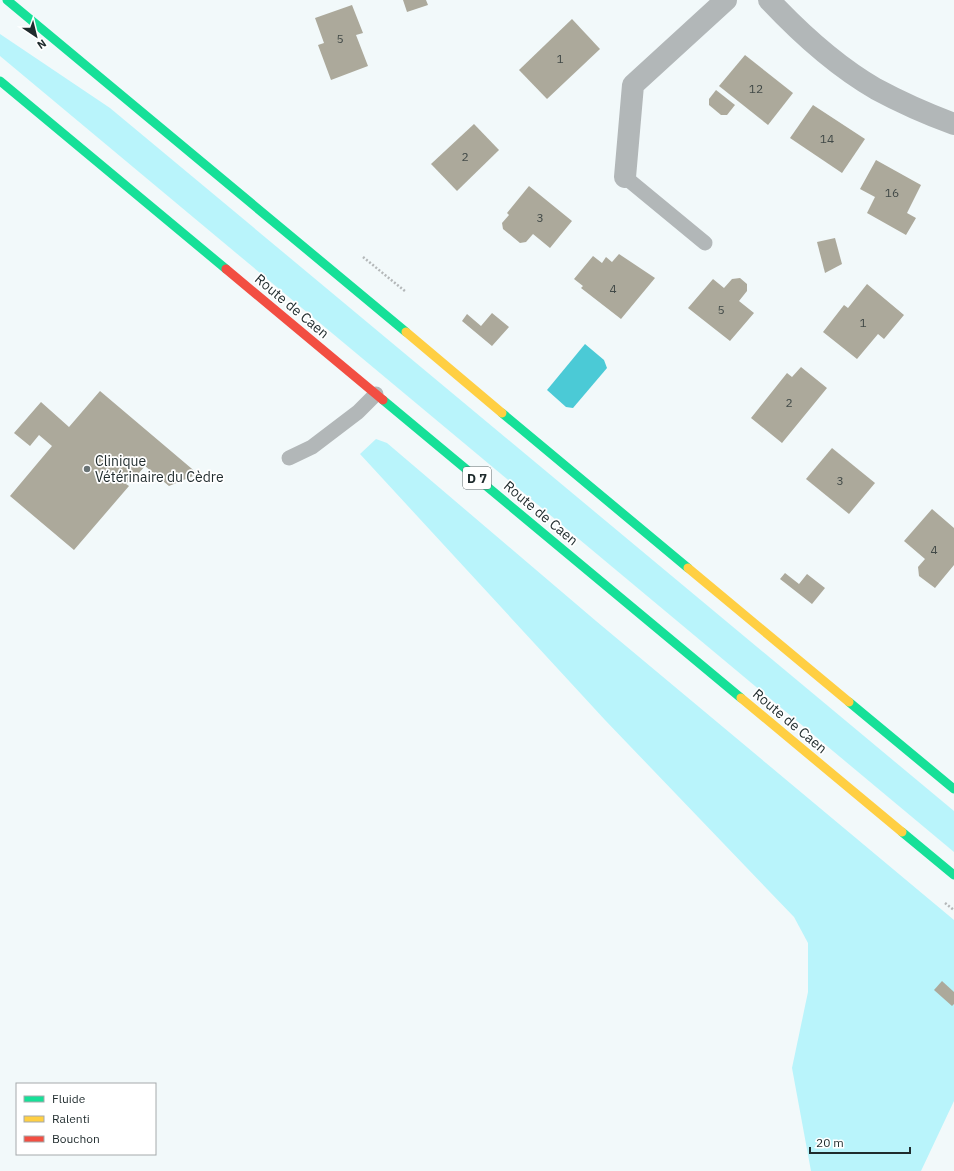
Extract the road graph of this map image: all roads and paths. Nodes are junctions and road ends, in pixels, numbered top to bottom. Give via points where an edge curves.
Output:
1 (6, 0) edge
2 (726, 0) edge
3 (769, 0) edge
4 (0, 81) edge
5 (954, 124) edge
6 (625, 177) joint
7 (705, 243) dead end
8 (376, 394) junction
9 (289, 458) dead end
10 (954, 789) edge
11 (954, 875) edge

1 - 10 main road
2 - 6 street via 633,85
3 - 5 street via 792,24 840,65 882,92
4 - 8 main road, Route de Caen / D 7
6 - 7 lane
8 - 9 lane via 358,412 312,447
8 - 11 main road, Route de Caen / D 7

